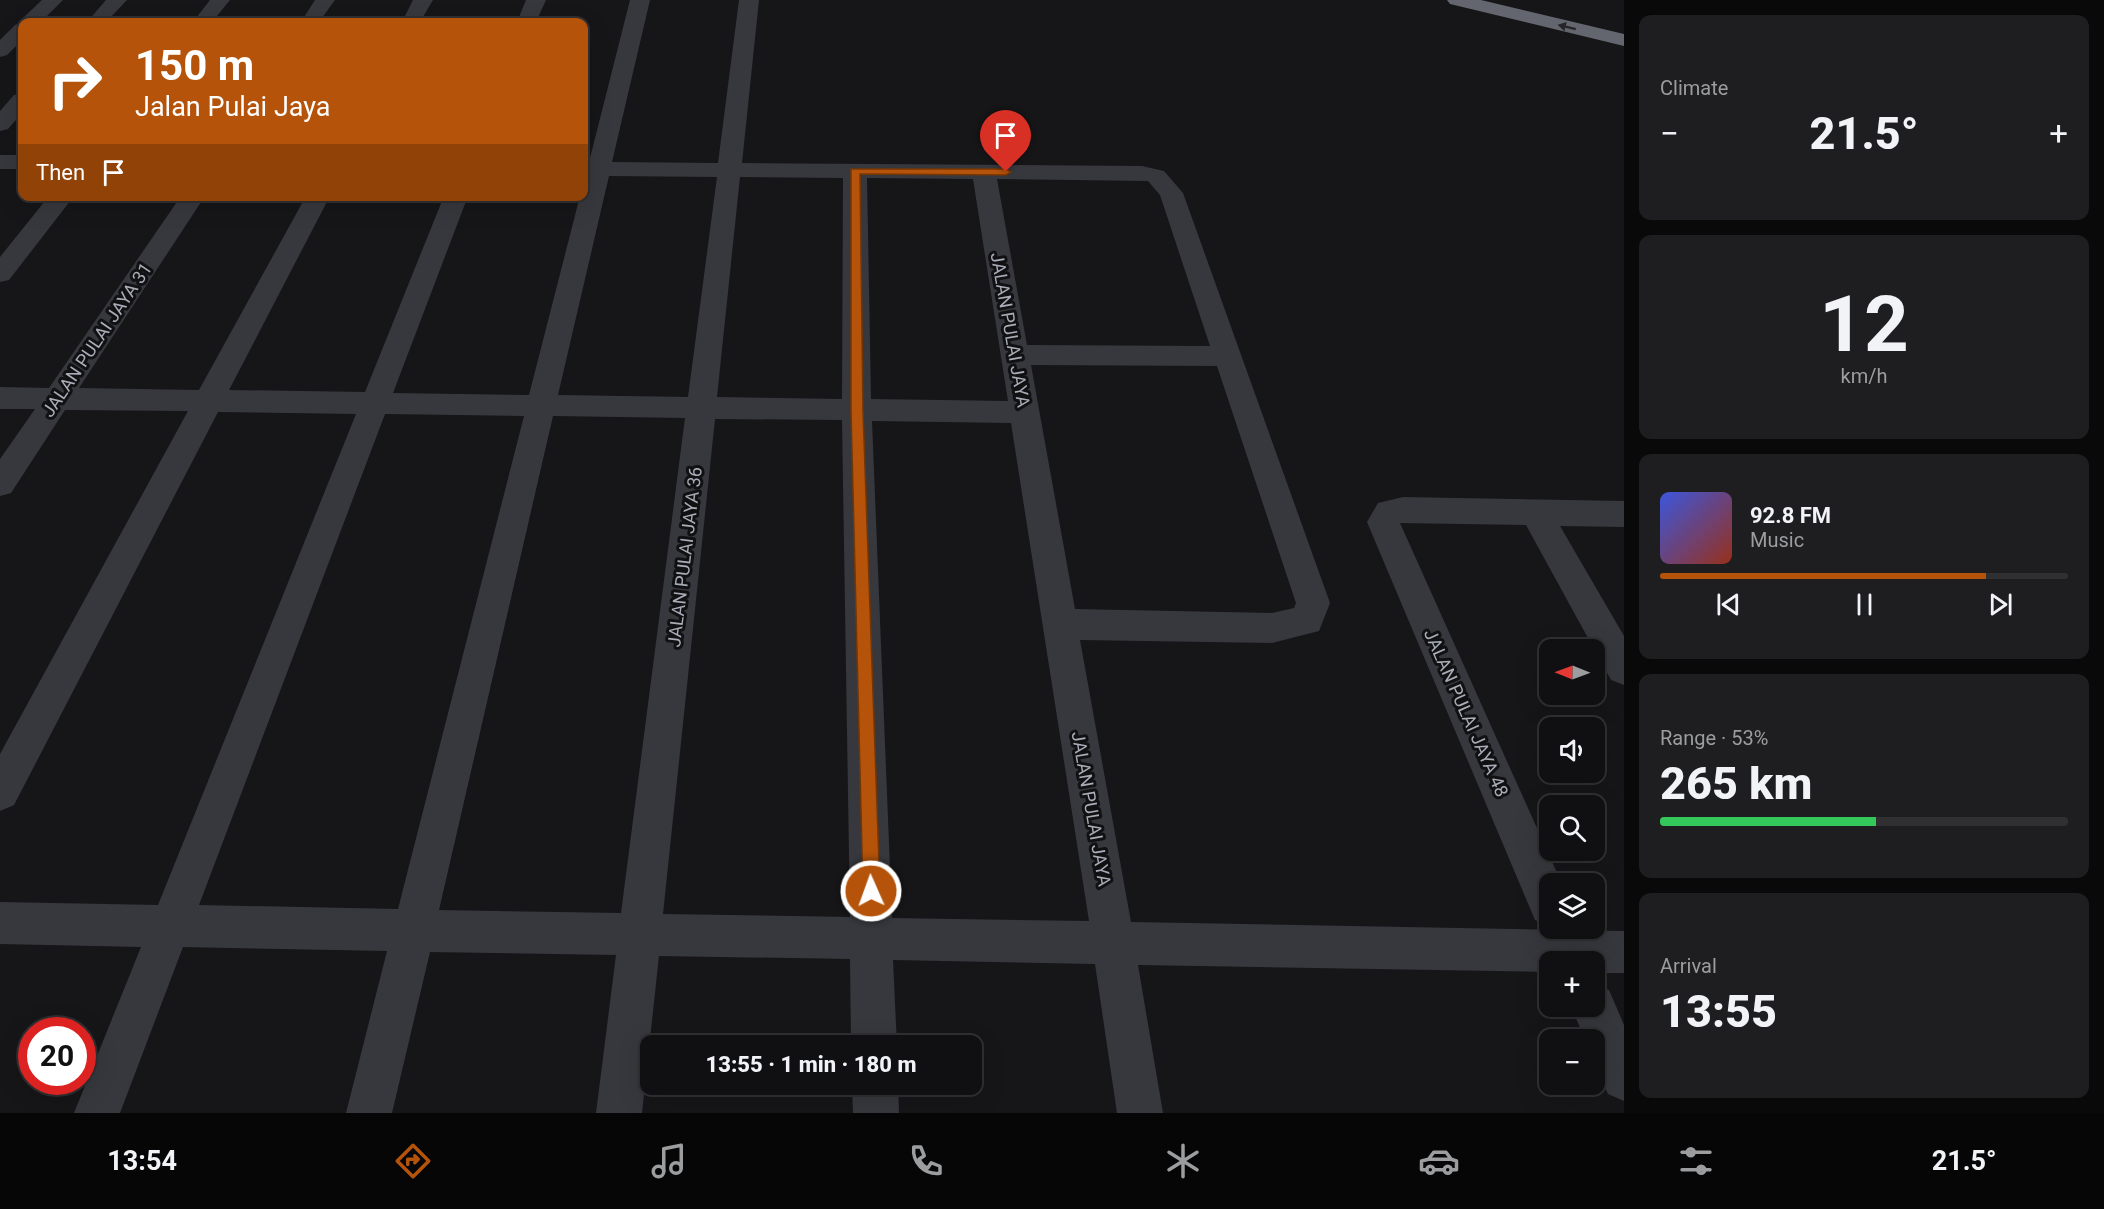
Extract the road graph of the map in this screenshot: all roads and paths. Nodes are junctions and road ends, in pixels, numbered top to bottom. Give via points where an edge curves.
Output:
1 (53, 0) edge
2 (117, 0) edge
3 (220, 0) edge
4 (325, 0) edge
5 (423, 0) edge
6 (536, 0) edge
7 (640, 0) edge
8 (750, 0) edge
9 (1458, 0) edge
10 (34, 18) edge
11 (100, 18) edge
12 (205, 18) edge
13 (313, 18) edge
14 (413, 18) edge
15 (529, 18) edge
16 (18, 33) edge
17 (1624, 40) edge
18 (0, 51) edge
19 (18, 104) edge
20 (0, 124) edge
21 (0, 162) edge
22 (18, 162) edge
23 (592, 169) edge
24 (729, 170) junction
25 (855, 171) junction
26 (984, 172) junction
27 (588, 188) edge
28 (58, 201) edge
29 (190, 201) edge
30 (315, 201) edge
31 (454, 201) edge
32 (585, 201) edge
33 (0, 274) edge
34 (1015, 355) junction
35 (1227, 356) junction
36 (0, 398) edge
37 (58, 398) junction
38 (209, 400) junction
39 (376, 402) junction
40 (542, 405) junction
41 (702, 408) junction
42 (857, 411) junction
43 (1024, 412) junction
44 (0, 484) edge
45 (1536, 513) junction
46 (1624, 514) edge
47 (1060, 624) junction
48 (1624, 669) edge
49 (0, 792) edge
50 (1539, 880) edge
51 (0, 923) edge
52 (171, 926) junction
53 (415, 930) junction
54 (640, 934) junction
55 (872, 938) junction
56 (1113, 942) junction
57 (1568, 947) edge
58 (1624, 952) edge
59 (1598, 1017) edge
60 (874, 1035) edge
61 (1624, 1078) edge
62 (875, 1095) edge
63 (97, 1113) edge
64 (369, 1113) edge
65 (620, 1113) edge
66 (876, 1113) edge
67 (1140, 1113) edge

1 - 10 street
2 - 11 street
3 - 12 street
4 - 13 street
5 - 14 street
6 - 15 street
7 - 23 street
8 - 24 street, JALAN PULAI JAYA 36
17 -> 9 highway
16 - 18 street
19 - 20 street
21 - 22 street
23 - 24 street
23 - 27 street
24 - 25 street
24 - 41 street, JALAN PULAI JAYA 36
25 - 26 street
25 - 42 street
26 - 34 street, JALAN PULAI JAYA
26 - 35 street via 1156,176 1171,194
28 - 33 street
29 - 37 street, JALAN PULAI JAYA 31
30 - 38 street
31 - 39 street
32 - 40 street
34 - 35 street
34 - 43 street, JALAN PULAI JAYA
35 - 47 street via 1313,603 1307,620 1272,628
36 - 37 street
37 - 38 street
37 - 44 street, JALAN PULAI JAYA 31
38 - 39 street
38 - 49 street
39 - 40 street
39 - 52 street
40 - 41 street
40 - 53 street
41 - 42 street
41 - 54 street, JALAN PULAI JAYA 36
42 - 43 street
42 - 55 street
43 - 47 street, JALAN PULAI JAYA
45 - 46 street
45 - 48 street
45 - 50 street, JALAN PULAI JAYA 48 via 1403,510 1389,512 1383,522
47 - 56 street, JALAN PULAI JAYA
51 - 52 street
52 - 53 street
52 - 63 street
53 - 54 street
53 - 64 street
54 - 55 street
54 - 65 street, JALAN PULAI JAYA 36
55 - 56 street
55 - 60 street
56 - 57 street
56 - 67 street, JALAN PULAI JAYA
57 - 58 street
59 - 61 street
62 - 66 street

